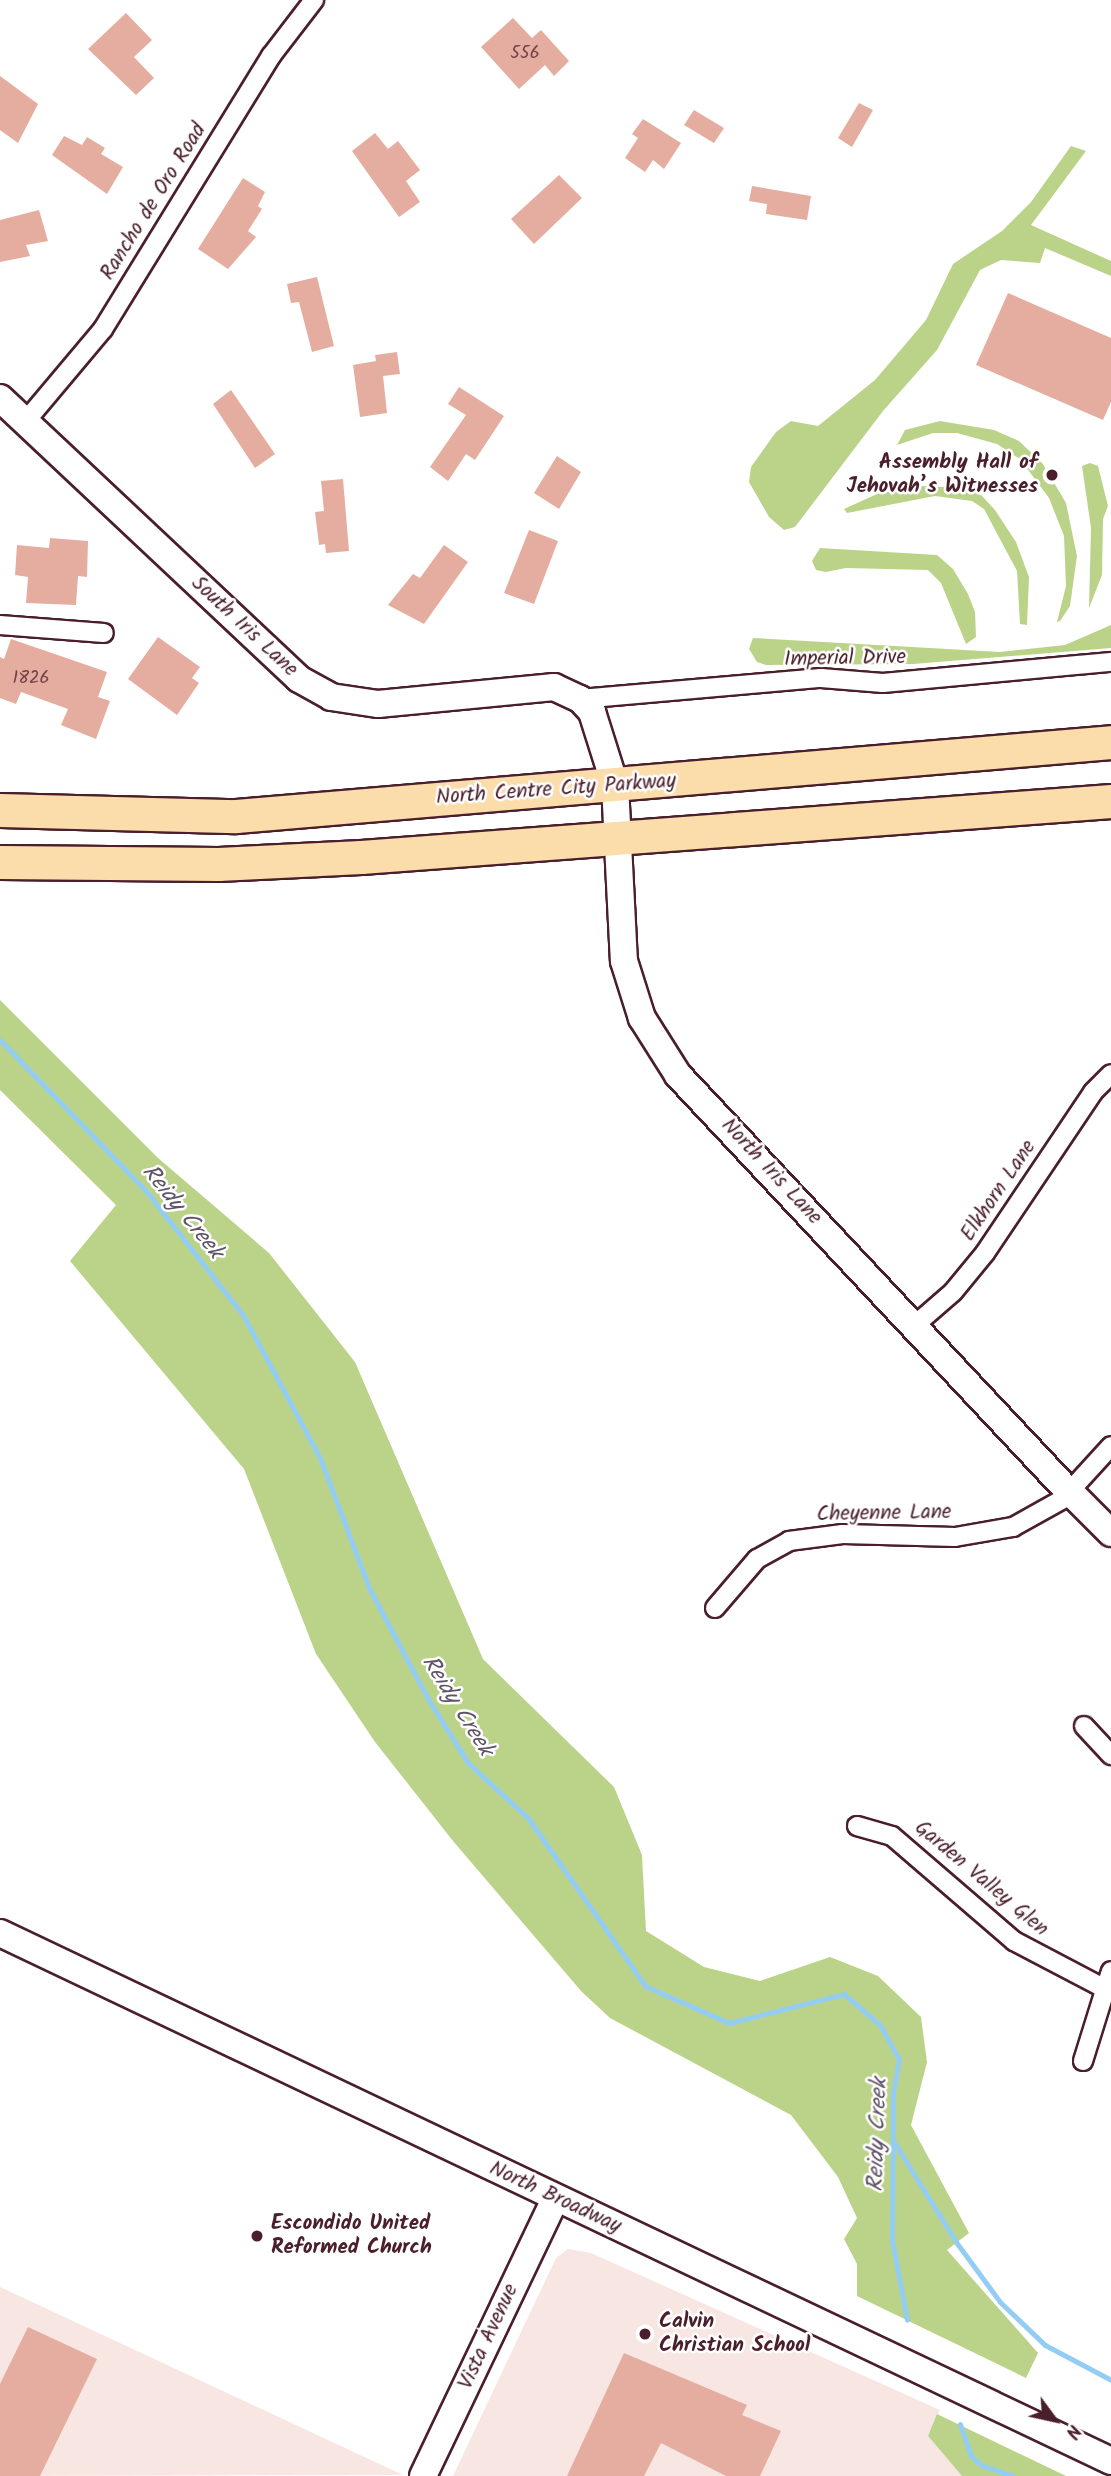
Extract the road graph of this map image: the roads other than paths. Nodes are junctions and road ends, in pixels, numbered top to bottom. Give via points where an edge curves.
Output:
1 (314, 0) edge
2 (0, 398) edge
3 (25, 422) junction
4 (0, 625) edge
5 (104, 633) dead end
6 (1111, 662) edge
7 (580, 699) junction
8 (1111, 742) edge
9 (615, 785) junction
10 (1111, 801) edge
11 (0, 810) edge
12 (619, 840) junction
13 (0, 862) edge
14 (1111, 1074) edge
15 (915, 1325) junction
16 (1111, 1446) edge
17 (1071, 1493) junction
18 (1111, 1533) edge
19 (715, 1608) dead end
20 (1084, 1726) dead end
21 (1111, 1755) edge
22 (857, 1826) dead end
23 (0, 1933) edge
24 (1111, 1971) edge
25 (1108, 1990) edge
26 (1083, 2061) dead end
27 (555, 2199) junction
28 (1111, 2461) edge
29 (423, 2476) edge

1 - 3 street, Rancho de Oro Road via 271,56 103,329
2 - 3 street, South Iris Lane
3 - 7 street, South Iris Lane via 299,679 331,697 378,704 554,687
4 - 5 street
6 - 7 street, Imperial Drive via 883,683 821,678
7 - 9 street via 592,712
8 - 9 highway, North Centre City Parkway
9 - 11 highway, North Centre City Parkway via 236,816
9 - 12 street, North Iris Lane
10 - 12 highway
12 - 13 highway via 218,864
12 - 15 street, North Iris Lane via 624,961 642,1018 678,1075
14 - 15 street, Elkhorn Lane via 1093,1092 985,1254 953,1292
15 - 17 street, North Iris Lane
16 - 17 street, Cheyenne Lane
17 - 18 street, North Iris Lane
17 - 19 street, Cheyenne Lane via 1013,1527 955,1537 843,1534 789,1541 757,1559
20 - 21 street
22 - 25 street, Garden Valley Glen via 892,1836 1014,1941
23 - 27 street, North Broadway
24 - 25 street
25 - 26 street
27 - 28 street, North Broadway
27 - 29 street, Vista Avenue

